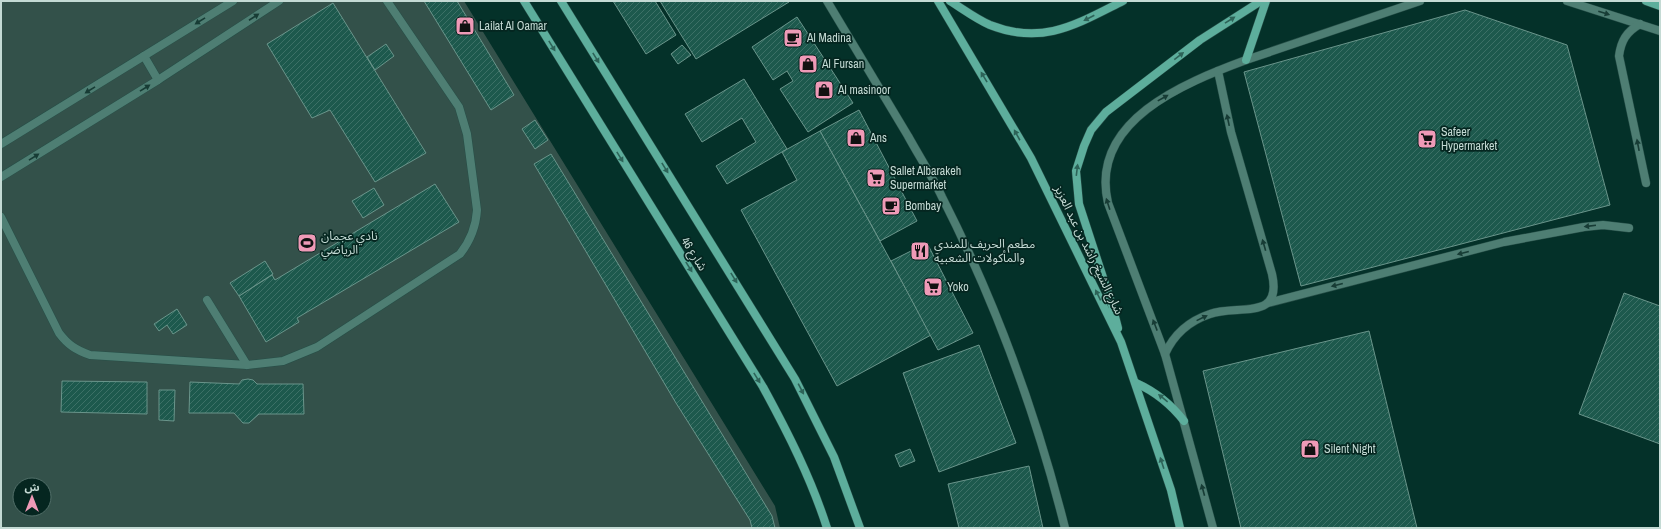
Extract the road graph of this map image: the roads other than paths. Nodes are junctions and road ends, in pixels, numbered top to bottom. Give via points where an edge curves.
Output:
1 (234, 1) edge
2 (279, 1) edge
3 (387, 1) edge
4 (524, 1) edge
5 (561, 1) edge
6 (827, 1) edge
7 (938, 1) edge
8 (950, 1) edge
9 (1124, 1) edge
10 (1261, 1) edge
11 (1266, 1) edge
12 (1420, 1) edge
13 (1567, 1) edge
14 (1646, 1) edge
15 (1660, 6) edge
16 (1640, 24) junction
17 (1660, 31) edge
18 (144, 56) junction
19 (1246, 60) junction
20 (1218, 70) junction
21 (158, 80) junction
22 (1, 144) edge
23 (1, 177) edge
24 (1646, 183) dead end
25 (1, 217) edge
26 (1629, 228) dead end
27 (207, 300) dead end
28 (1268, 303) junction
29 (1121, 342) junction
30 (1165, 354) junction
31 (247, 366) junction
32 (1136, 383) junction
33 (1184, 421) junction
34 (827, 528) edge
35 (860, 528) edge
36 (1065, 528) edge
37 (1180, 528) edge
38 (1213, 528) edge

1 -> 18 street
21 -> 2 street
3 - 31 street via 452,94 464,120 477,210 473,233 460,254 317,347 283,361
4 -> 34 main road, شارع 46 via 763,387 806,472
5 -> 35 main road, شارع 46 via 795,378 834,457
6 - 36 street via 942,195 975,264 1005,335 1031,407
29 -> 7 main road, شارع الشيخ راشد بن عبد العزيز via 1031,158
9 -> 8 main road via 1077,24 1054,32 1031,34 989,24
29 -> 10 main road via 1112,305 1079,204 1076,171 1081,151 1091,130 1106,112 1200,40
11 - 19 main road
12 - 19 street
13 -> 16 street
14 - 15 main road
16 - 17 street
24 -> 16 street via 1619,56 1624,37
18 - 21 street
18 -> 22 street
19 - 20 street
28 -> 20 street via 1274,289 1274,281 1230,132
30 -> 20 street via 1108,203 1104,188 1104,172 1115,145 1134,120 1148,107
23 -> 21 street
25 - 31 street via 59,333 77,351 90,355
26 -> 28 street via 1603,225 1584,227 1504,242
27 - 31 street
30 -> 28 street via 1176,336 1193,322 1211,313 1255,309
29 - 32 main road, شارع الشيخ راشد بن عبد العزيز
30 - 33 street
33 -> 32 main road via 1163,398
37 -> 32 main road, شارع الشيخ راشد بن عبد العزيز via 1171,490
38 -> 33 street

